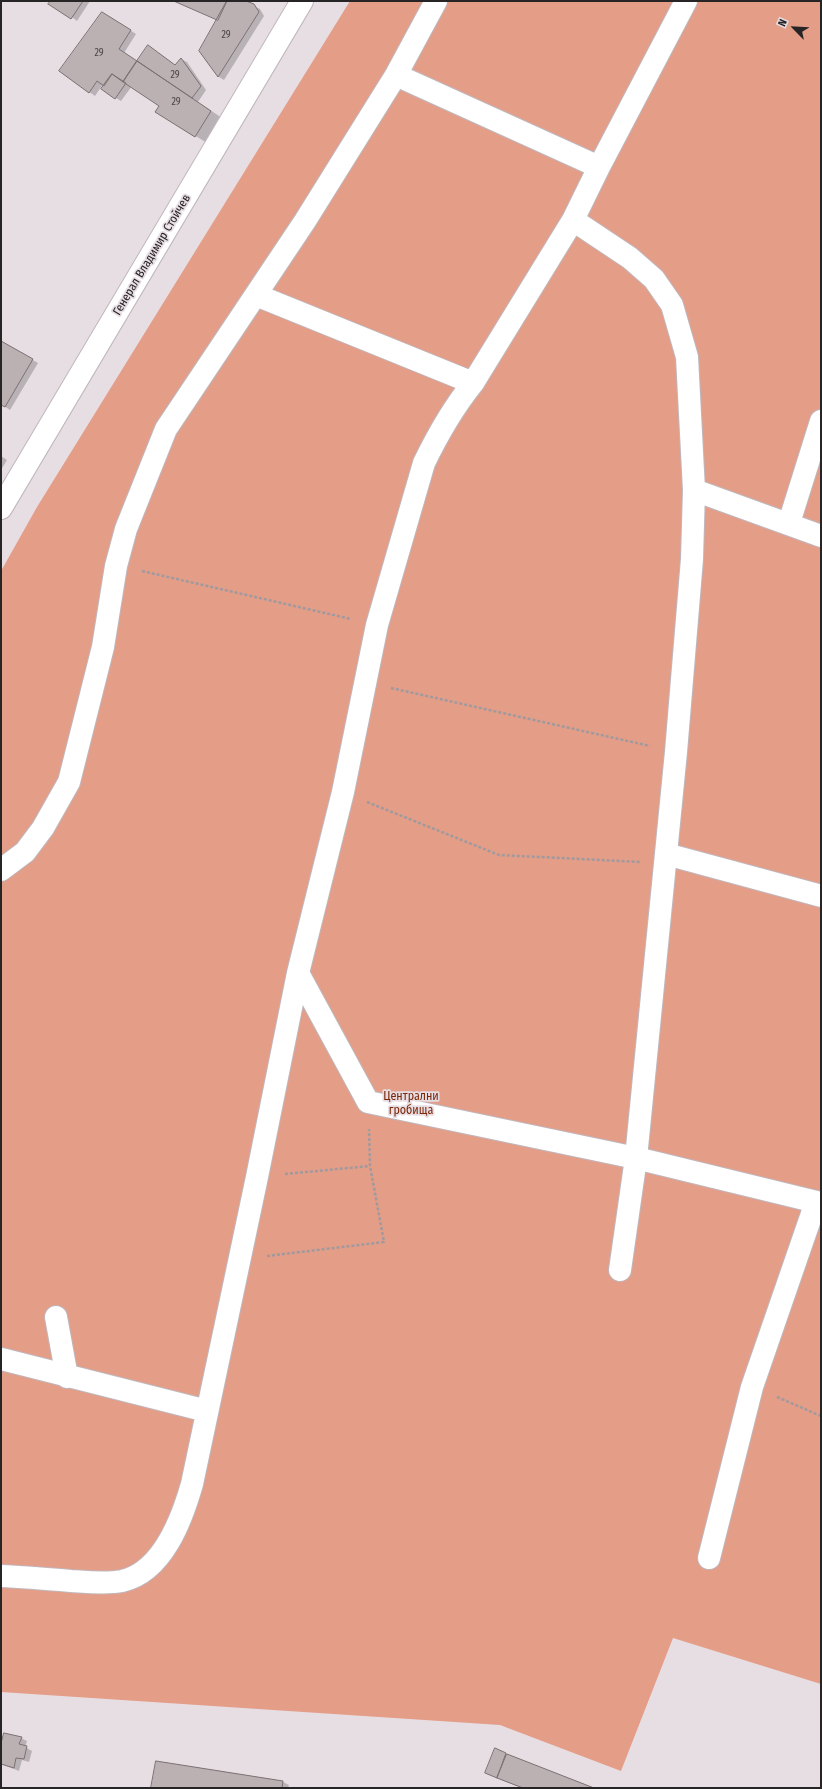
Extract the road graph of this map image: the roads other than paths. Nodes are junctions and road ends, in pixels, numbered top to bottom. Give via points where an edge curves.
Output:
1 (302, 1) edge
2 (436, 1) edge
3 (686, 1) edge
4 (396, 75) junction
5 (599, 167) junction
6 (574, 220) junction
7 (256, 294) junction
8 (473, 383) junction
9 (821, 421) edge
10 (694, 490) junction
11 (1, 508) edge
12 (789, 523) junction
13 (821, 536) edge
14 (665, 858) junction
15 (1, 870) edge
16 (821, 896) edge
17 (298, 973) junction
18 (636, 1158) junction
19 (819, 1203) edge
20 (620, 1270) dead end
21 (56, 1317) dead end
22 (1, 1359) edge
23 (66, 1377) junction
24 (207, 1411) junction
25 (709, 1558) dead end
26 (1, 1576) edge

1 - 11 street, Генерал Владимир Стойчев
2 - 4 street
3 - 5 street
4 - 5 street
4 - 7 street via 347,150 305,222
5 - 6 street
6 - 8 street
6 - 10 street via 630,258 654,279 672,305 687,356
7 - 8 street
7 - 15 street via 166,430 126,529 116,566 103,647 69,782 43,828 25,852
8 - 17 street via 455,406 424,463 377,625 343,792
9 - 12 street
10 - 12 street
10 - 14 street via 692,559
12 - 13 street
14 - 16 street
14 - 18 street
17 - 18 street via 368,1102
17 - 24 street
18 - 19 street
18 - 20 street
19 - 25 street via 752,1387
21 - 23 street
22 - 23 street
23 - 24 street
24 - 26 street via 192,1484 180,1522 169,1542 145,1570 123,1581 99,1583

